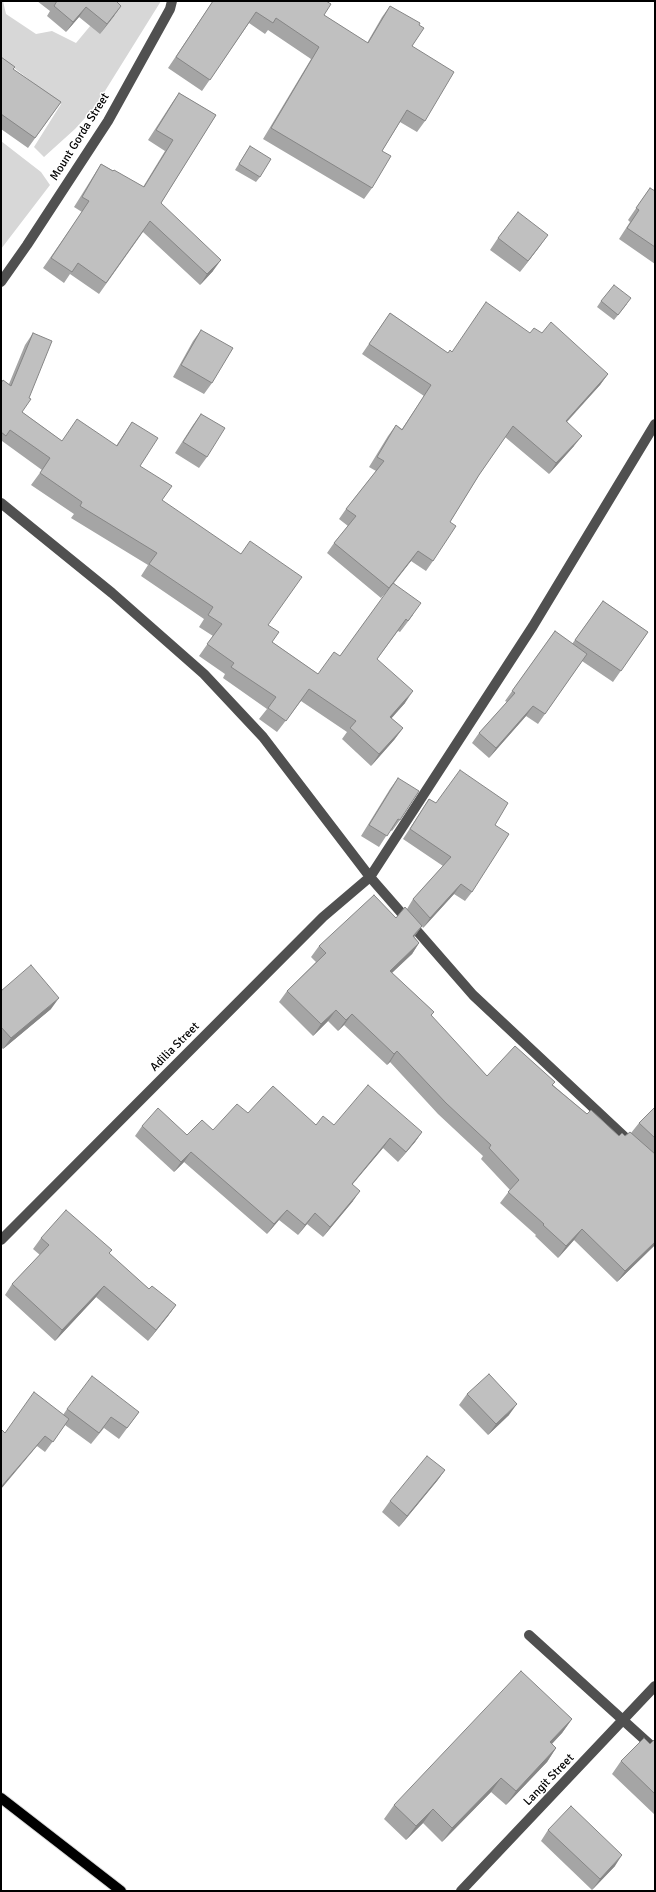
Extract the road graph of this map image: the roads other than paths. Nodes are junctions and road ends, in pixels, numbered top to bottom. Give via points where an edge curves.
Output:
1 (172, 1) edge
2 (1, 282) edge
3 (655, 424) edge
4 (1, 503) edge
5 (370, 876) junction
6 (638, 1149) edge
7 (1, 1240) edge
8 (529, 1635) dead end
9 (655, 1686) edge
10 (624, 1721) junction
11 (655, 1749) edge
12 (1, 1798) edge
13 (121, 1891) edge
14 (461, 1891) edge

1 - 2 street, Mount Gorda Street via 108,121
3 - 5 street, Adilia Street via 533,626
4 - 5 street via 112,592 204,674 263,737
5 - 6 street via 473,995
5 - 7 street, Adilia Street via 323,917
8 - 10 street
9 - 10 street, Langit Street
10 - 11 street
10 - 14 street, Langit Street
12 - 13 main road

